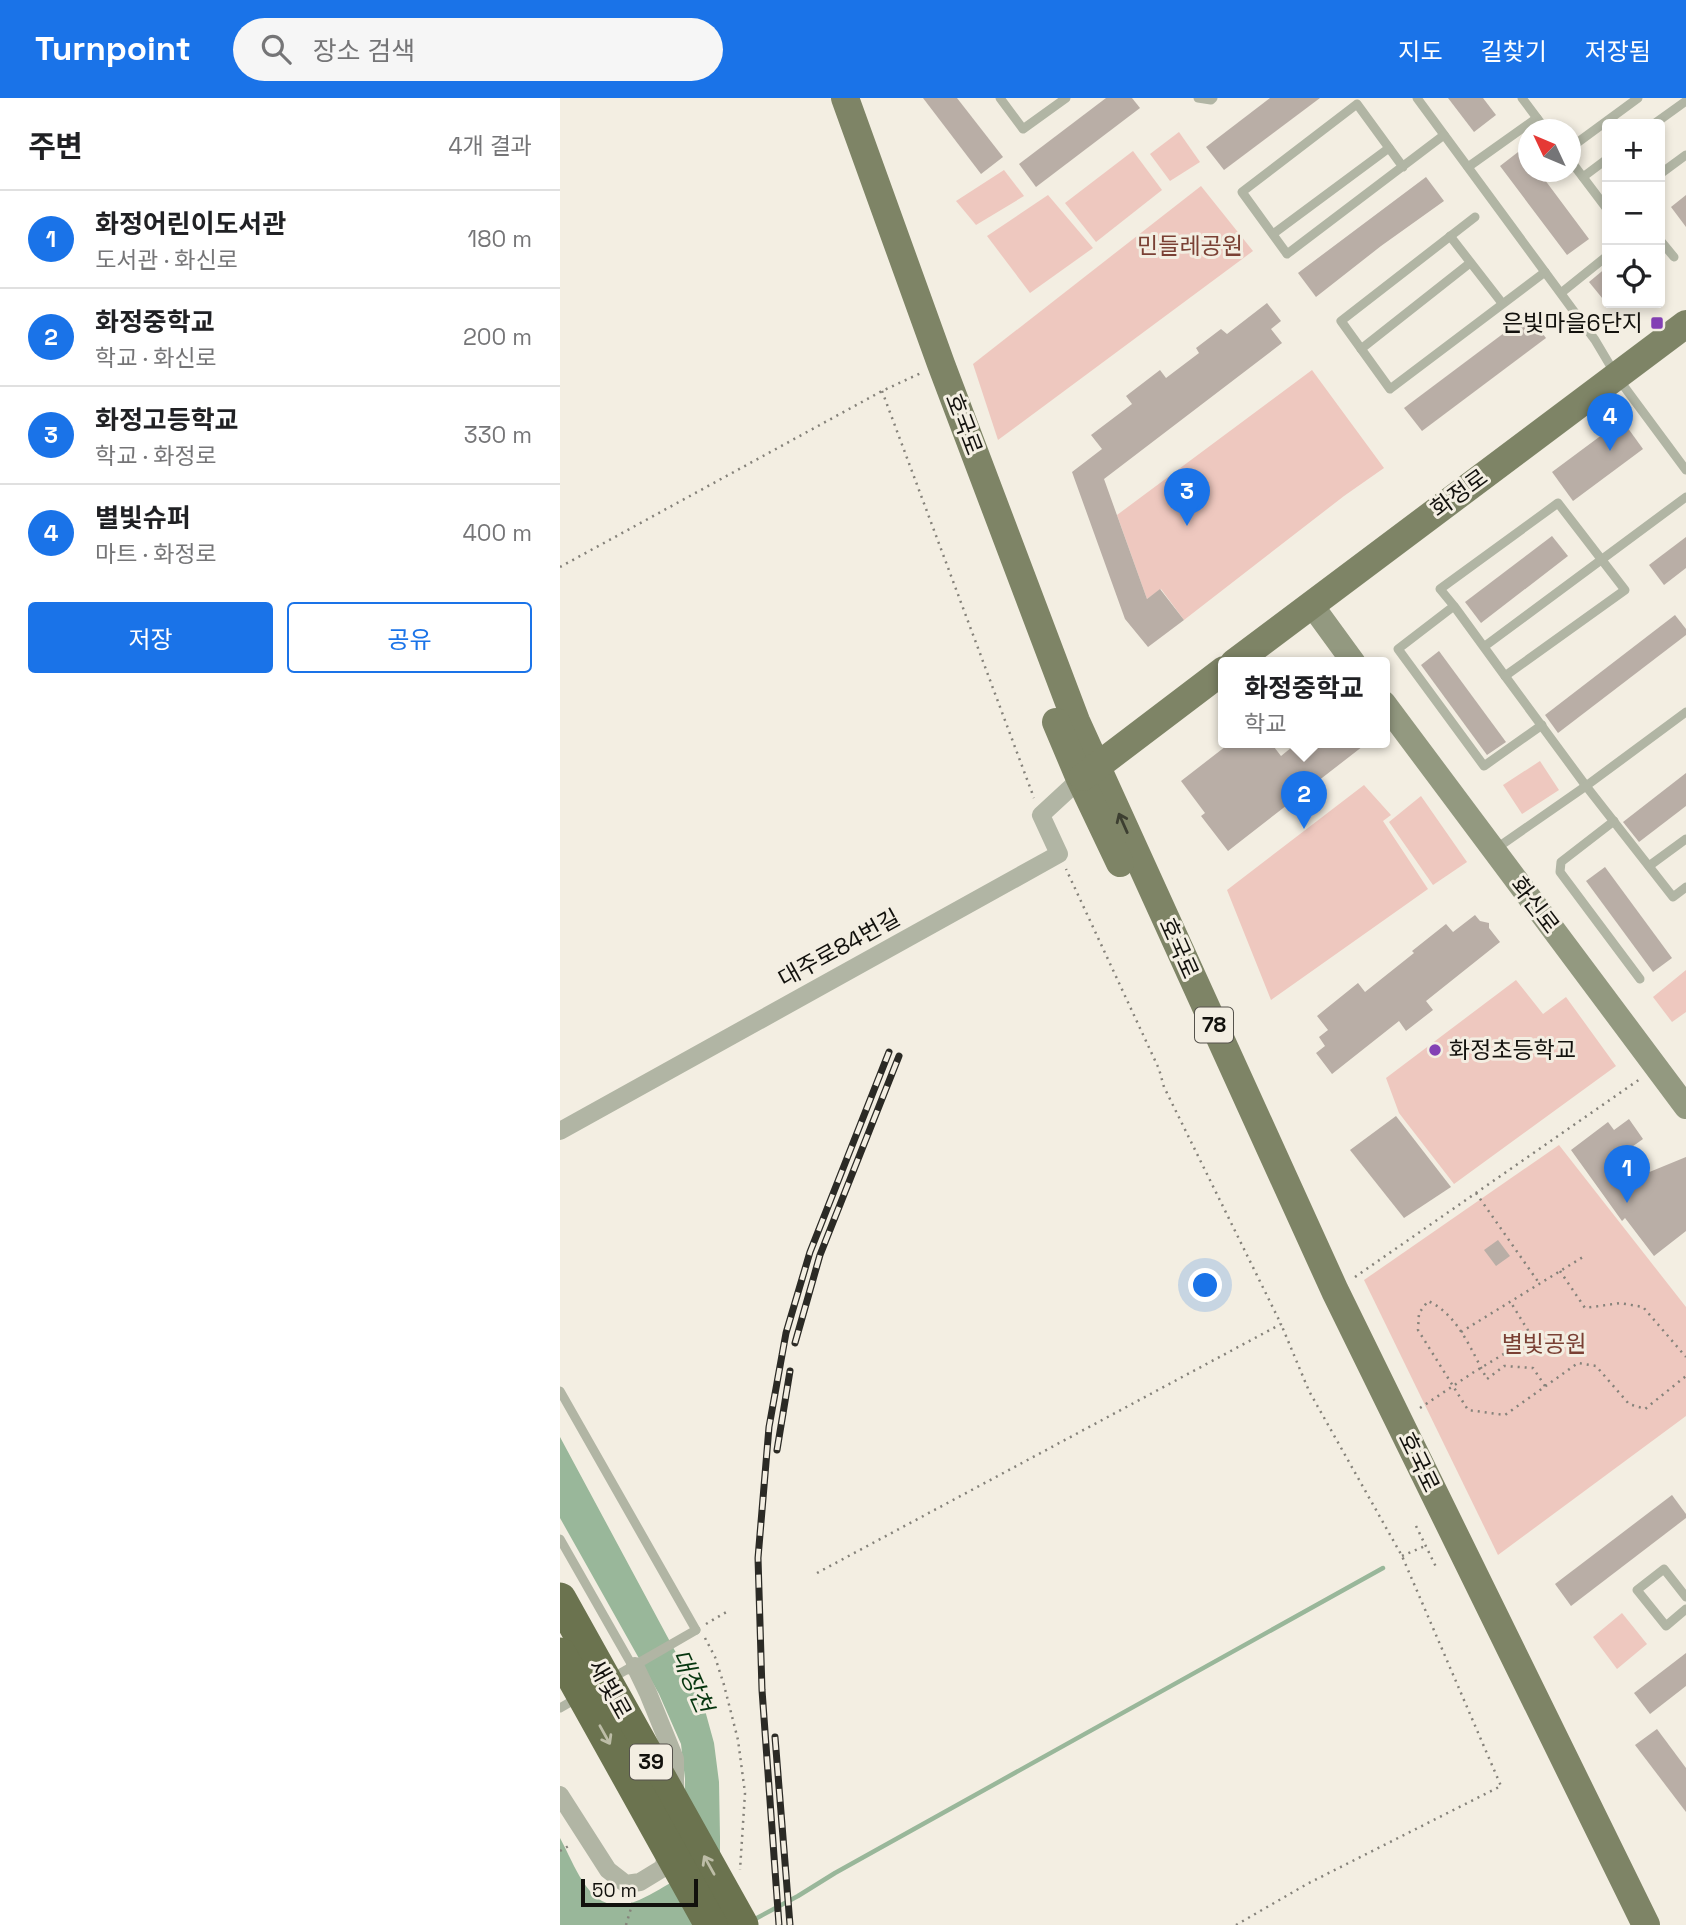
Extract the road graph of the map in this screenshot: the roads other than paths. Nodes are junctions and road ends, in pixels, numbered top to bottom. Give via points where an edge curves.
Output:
1 (827, 98) edge
2 (845, 98) edge
3 (1000, 98) edge
4 (1198, 98) edge
5 (1213, 98) edge
6 (1417, 98) edge
7 (1522, 98) edge
8 (1637, 98) edge
9 (1061, 100) edge
10 (1686, 100) edge
11 (1537, 118) joint
12 (1661, 119) edge
13 (1444, 135) junction
14 (1581, 140) edge
15 (1389, 148) junction
16 (1686, 155) edge
17 (1602, 163) edge
18 (1403, 167) junction
19 (1468, 167) junction
20 (1665, 170) edge
21 (1581, 174) edge
22 (1583, 177) junction
23 (1602, 202) edge
24 (1475, 217) dead end
25 (1273, 234) junction
26 (1450, 236) junction
27 (1664, 245) edge
28 (1674, 257) dead end
29 (1602, 260) edge
30 (1470, 263) junction
31 (1545, 272) junction
32 (1560, 293) junction
33 (1502, 303) junction
34 (1686, 324) edge
35 (1361, 349) junction
36 (1617, 377) junction
37 (1686, 470) edge
38 (1686, 497) edge
39 (1601, 559) junction
40 (1311, 604) junction
41 (1454, 607) junction
42 (1485, 646) junction
43 (1242, 657) edge
44 (1350, 657) edge
45 (1218, 674) edge
46 (1506, 676) junction
47 (1390, 711) edge
48 (1686, 712) edge
49 (1542, 725) junction
50 (1089, 773) junction
51 (1586, 786) junction
52 (1614, 821) junction
53 (1686, 839) edge
54 (1494, 850) junction
55 (1649, 866) junction
56 (1686, 887) edge
57 (1640, 979) dead end
58 (1685, 1103) edge
59 (560, 1131) edge
60 (560, 1391) edge
61 (560, 1539) edge
62 (1686, 1597) edge
63 (560, 1599) edge
64 (1686, 1609) edge
65 (560, 1654) edge
66 (636, 1665) junction
67 (603, 1684) dead end
68 (592, 1690) dead end
69 (560, 1708) edge
70 (560, 1795) edge
71 (711, 1925) edge
72 (742, 1925) edge
73 (1625, 1925) edge
74 (1646, 1925) edge

1 - 50 main road, 호국로 / 78 via 1058,728
2 - 50 main road, 호국로 / 78 via 1071,708
3 - 9 lane via 1023,129
4 - 5 lane
6 - 13 lane
7 - 11 lane
8 - 14 lane
10 - 12 lane
11 - 19 lane
13 - 18 lane
13 - 19 lane
15 - 18 lane
15 - 25 lane
15 - 25 lane via 1357,104 1242,192
16 - 20 lane
17 - 22 lane
18 - 25 lane via 1287,254
19 - 31 lane
21 - 22 lane
22 - 23 lane
24 - 26 lane
26 - 30 lane
26 - 35 lane via 1340,321
27 - 28 lane
29 - 32 lane
30 - 33 lane
30 - 35 lane
31 - 32 lane
31 - 33 lane
32 - 36 lane
33 - 35 lane via 1390,389
34 - 36 main road, 화정로
36 - 37 lane
36 - 40 main road, 화정로
38 - 39 lane
39 - 41 lane via 1558,503 1440,589
39 - 42 lane
39 - 46 lane via 1625,590
40 - 43 main road, 화정로
40 - 44 main road
41 - 42 lane
41 - 49 lane via 1398,649 1476,756 1484,766
42 - 46 lane
45 - 50 main road
46 - 49 lane
47 - 54 main road, 화신로
48 - 51 lane
49 - 51 lane
50 - 59 street, 대주로84번길 via 1041,816 1059,854
50 - 73 main road, 호국로 / 78 via 1324,1298
74 -> 50 main road, 호국로 / 78 via 1335,1291
51 - 52 lane
51 - 54 lane
52 - 55 lane
52 - 57 lane via 1561,862 1560,872
53 - 55 lane
54 - 58 main road, 화신로
55 - 56 lane via 1673,897
60 - 66 lane via 698,1629
61 - 66 lane
62 - 64 lane via 1664,1569 1637,1590 1666,1626
72 -> 63 highway, 새빛로 / 39
65 -> 71 highway, 새빛로 / 39
66 - 67 lane
66 - 70 street via 675,1759 676,1818 663,1868 626,1884 608,1870
68 - 69 lane

